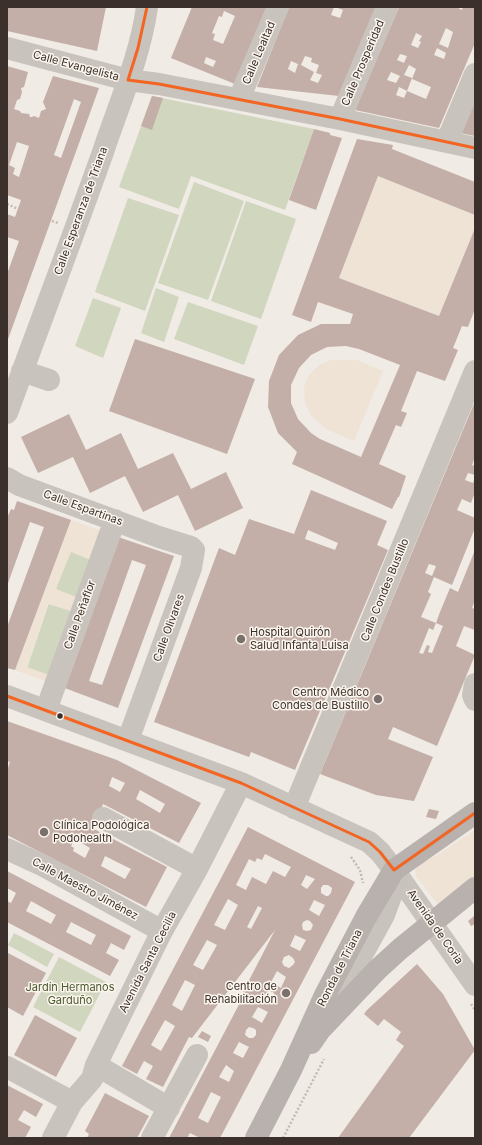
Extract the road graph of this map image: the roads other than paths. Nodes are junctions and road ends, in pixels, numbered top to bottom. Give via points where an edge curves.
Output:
1 (147, 7) edge
2 (278, 7) edge
3 (387, 7) edge
4 (7, 48) edge
5 (475, 74) edge
6 (128, 80) junction
7 (239, 99) junction
8 (340, 119) junction
9 (447, 141) junction
10 (475, 148) edge
11 (22, 371) junction
12 (475, 371) edge
13 (49, 380) dead end
14 (7, 413) edge
15 (7, 478) edge
16 (115, 520) junction
17 (159, 537) joint
18 (475, 684) edge
19 (7, 696) edge
20 (475, 700) edge
21 (46, 710) junction
22 (128, 740) junction
23 (241, 783) junction
24 (294, 808) junction
25 (475, 813) edge
26 (103, 818) dead end
27 (7, 849) edge
28 (197, 869) junction
29 (395, 872) junction
30 (475, 888) edge
31 (432, 922) junction
32 (162, 931) junction
33 (475, 986) edge
34 (320, 1030) junction
35 (196, 1056) dead end
36 (96, 1065) junction
37 (7, 1066) edge
38 (291, 1070) junction
39 (72, 1102) junction
40 (168, 1108) junction
41 (53, 1138) edge
42 (152, 1138) edge
43 (256, 1138) edge

1 - 6 street, Calle Esperanza de Triana
2 - 7 street, Calle Lealtad
3 - 8 street, Calle Prosperidad
4 - 6 street, Calle Evangelista
5 - 9 street
6 - 7 street, Calle Evangelista
6 - 11 street, Calle Esperanza de Triana
7 - 8 street, Calle Evangelista
8 - 9 street, Calle Evangelista
9 - 10 street, Calle Evangelista
11 - 13 street
11 - 14 street, Calle Esperanza de Triana
12 - 24 street, Calle Condes Bustillo
15 - 16 street, Calle Espartinas via 19,485
16 - 17 street, Calle Espartinas
16 - 21 street, Calle Peñaflor
17 - 22 street, Calle Olivares via 191,547 194,555
18 - 20 street
19 - 21 street, Avenida de Coria
21 - 22 street, Avenida de Coria
22 - 23 street, Avenida de Coria
23 - 24 street, Avenida de Coria
23 - 28 street, Avenida Santa Cecilia
24 - 29 street, Avenida de Coria via 369,842
25 - 29 main road
26 - 28 street
27 - 32 street, Calle Maestro Jiménez via 44,866
28 - 32 street, Avenida Santa Cecilia
29 - 31 street, Avenida de Coria
29 - 34 street, Ronda de Triana via 394,888 384,915
29 - 38 main road, Ronda de Triana via 366,917 324,995
30 - 31 main road, Ronda de Triana
31 - 33 street, Avenida de Coria
31 - 34 main road, Ronda de Triana via 377,970
32 - 36 street, Avenida Santa Cecilia
34 - 38 main road, Ronda de Triana
35 - 40 street
36 - 39 street, Avenida Santa Cecilia via 92,1079
36 - 40 street
37 - 39 street
38 - 43 main road, Ronda de Triana
39 - 41 street, Avenida Santa Cecilia
40 - 42 street

